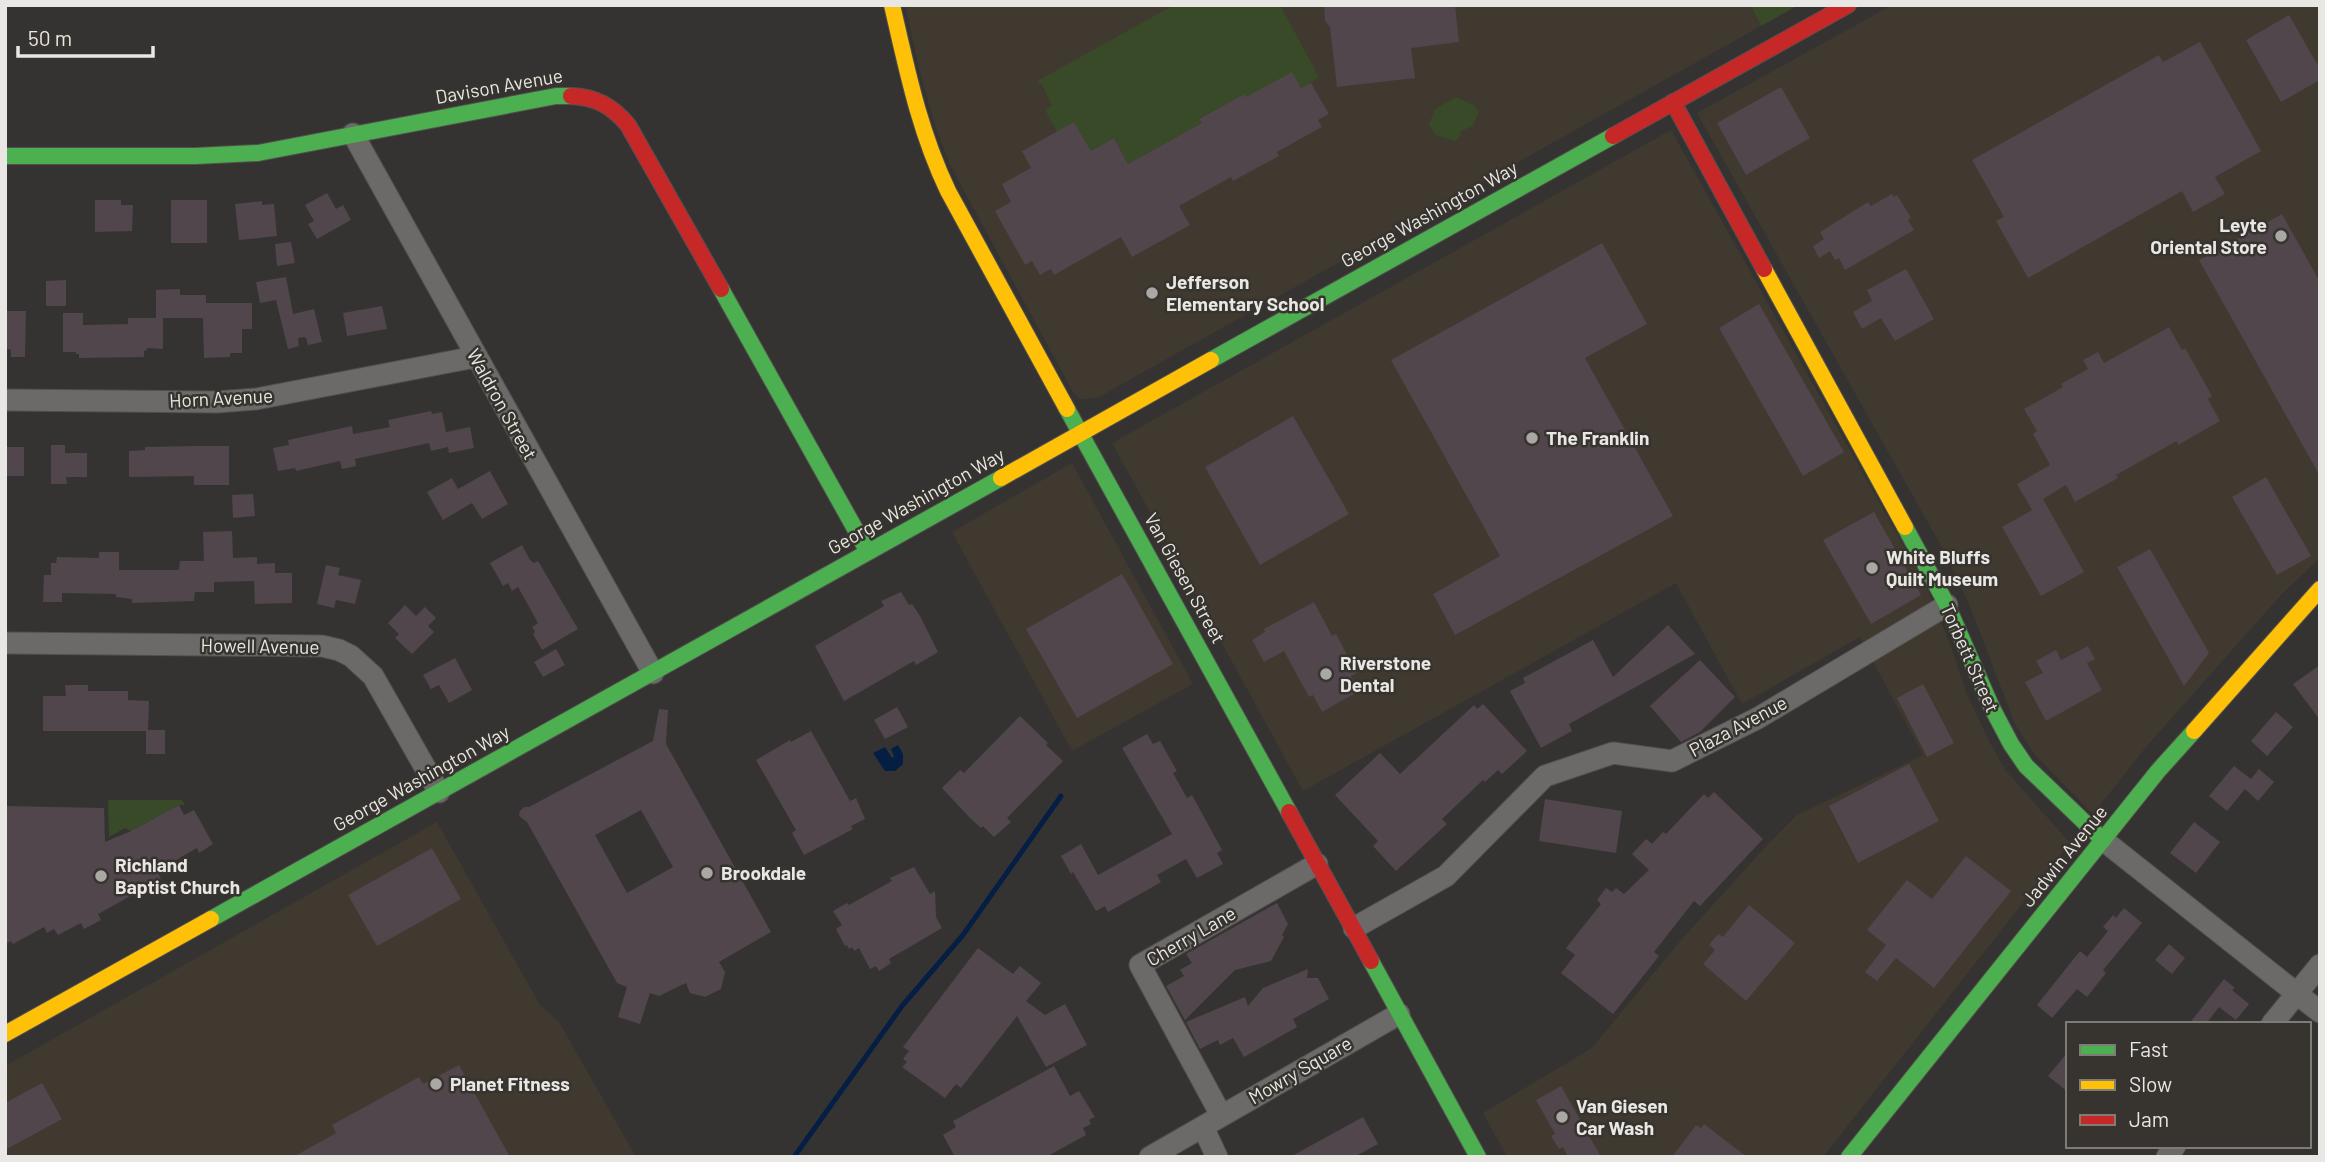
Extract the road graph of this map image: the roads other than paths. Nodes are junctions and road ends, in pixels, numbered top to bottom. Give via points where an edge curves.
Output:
1 (892, 5) edge
2 (1848, 5) edge
3 (1673, 102) junction
4 (353, 134) junction
5 (5, 156) edge
6 (475, 357) junction
7 (5, 400) edge
8 (1081, 432) junction
9 (868, 552) junction
10 (2320, 589) edge
11 (1947, 605) junction
12 (5, 643) edge
13 (653, 673) junction
14 (439, 792) junction
15 (2103, 840) junction
16 (1317, 863) junction
17 (1354, 928) junction
18 (2320, 965) edge
19 (2297, 993) junction
20 (2320, 1012) edge
21 (1399, 1014) junction
22 (2274, 1022) edge
23 (5, 1034) edge
24 (1221, 1115) junction
25 (1203, 1127) junction
26 (1150, 1157) edge
27 (1217, 1157) edge
28 (1478, 1157) edge
29 (1849, 1157) edge

1 - 8 main road, Van Giesen Street via 931,156
2 - 3 main road, George Washington Way
3 - 8 main road, George Washington Way
3 - 11 main road, Torbett Street
4 - 5 main road, Davison Avenue via 227,155
4 - 6 street, Waldron Street
4 - 9 main road, Davison Avenue via 556,96 587,96 620,113
6 - 7 street, Horn Avenue via 256,399
6 - 13 street, Waldron Street
8 - 9 main road, George Washington Way
8 - 16 main road, Van Giesen Street
9 - 13 main road, George Washington Way
10 - 15 main road, Jadwin Avenue via 2158,771
11 - 15 main road, Torbett Street via 2011,744 2044,785
11 - 17 street, Plaza Avenue via 1758,718 1672,761 1613,753 1545,776 1446,876
12 - 14 street, Howell Avenue via 322,646 339,650 373,676
13 - 14 main road, George Washington Way
14 - 23 main road, George Washington Way
15 - 19 street, Torbett Street
15 - 29 main road, Jadwin Avenue
16 - 17 main road, Van Giesen Street
16 - 24 street, Cherry Lane via 1140,965
17 - 21 main road, Van Giesen Street
18 - 19 street
19 - 20 street, Torbett Street
19 - 22 street
21 - 24 street, Mowry Square
21 - 28 main road, Van Giesen Street
24 - 25 street, Mowry Square
25 - 26 street, Mowry Square
25 - 27 street

